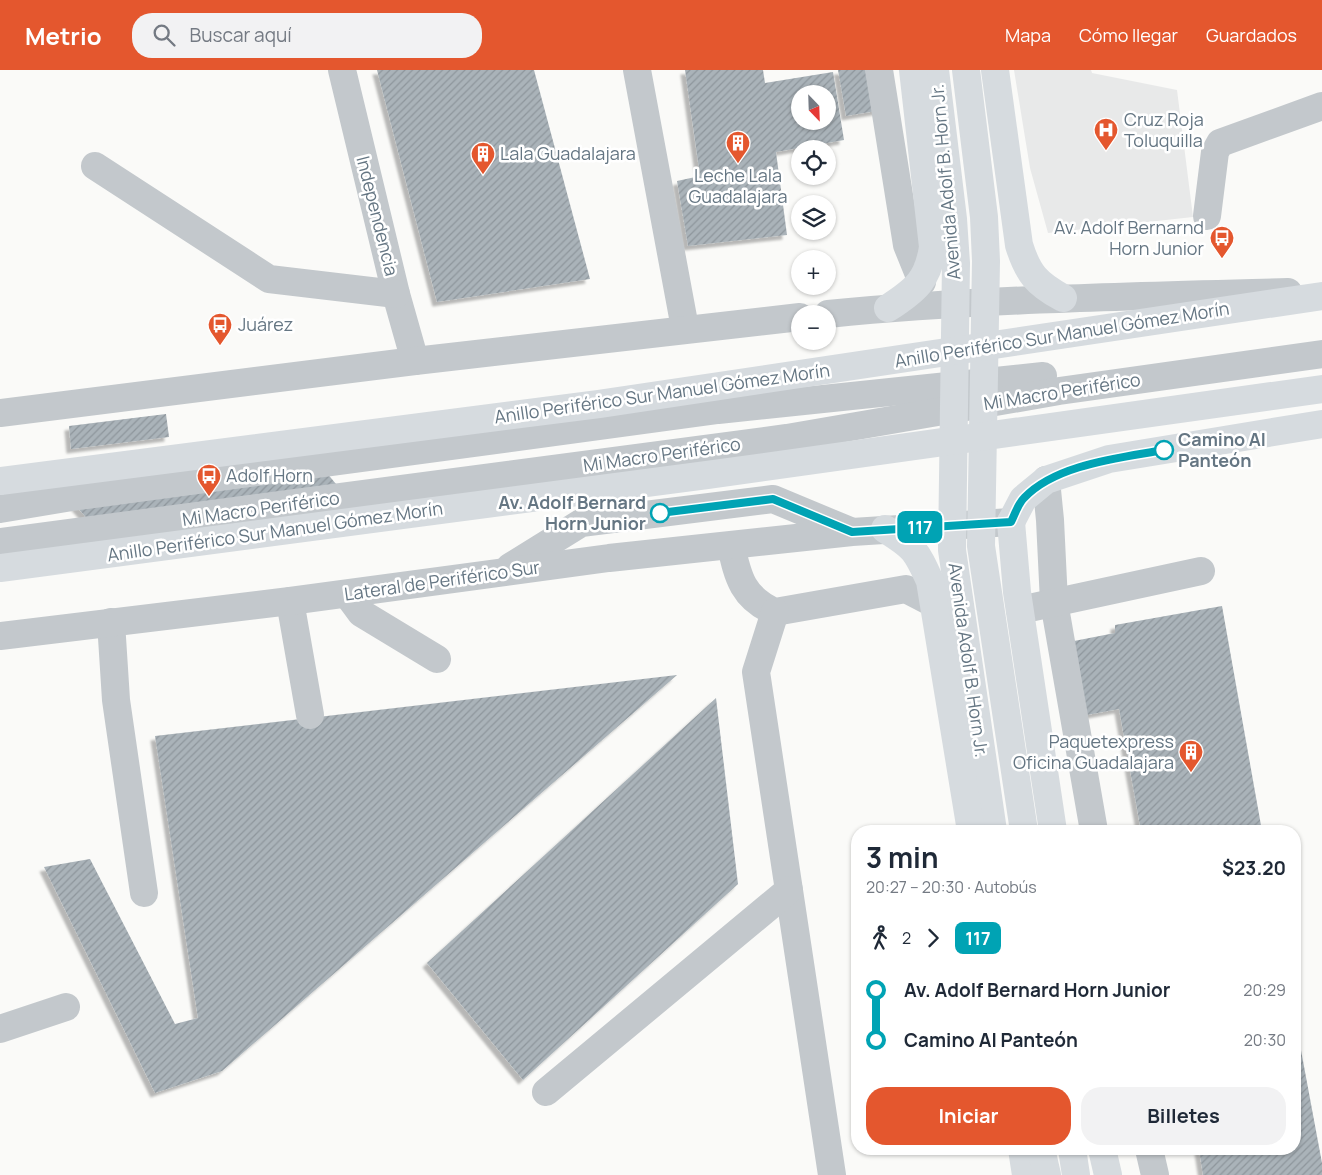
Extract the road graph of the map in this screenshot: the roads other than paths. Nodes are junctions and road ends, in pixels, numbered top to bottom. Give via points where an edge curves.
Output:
1 (342, 70) edge
2 (637, 70) edge
3 (879, 70) edge
4 (913, 70) edge
5 (935, 70) edge
6 (966, 70) edge
7 (995, 70) edge
8 (1322, 106) edge
9 (94, 166) dead end
10 (1008, 166) junction
11 (926, 180) junction
12 (1207, 216) dead end
13 (922, 282) junction
14 (1322, 291) edge
15 (396, 294) junction
16 (1322, 296) edge
17 (1064, 298) junction
18 (888, 308) junction
19 (836, 313) edge
20 (791, 318) edge
21 (685, 328) junction
22 (1322, 337) edge
23 (1322, 354) edge
24 (414, 361) junction
25 (1322, 389) edge
26 (0, 413) edge
27 (1322, 424) edge
28 (1046, 480) junction
29 (0, 482) edge
30 (0, 509) edge
31 (1011, 522) junction
32 (885, 529) junction
33 (852, 532) junction
34 (0, 542) edge
35 (730, 546) junction
36 (97, 556) junction
37 (0, 568) edge
38 (1201, 570) dead end
39 (500, 573) junction
40 (0, 578) edge
41 (347, 594) junction
42 (290, 601) junction
43 (1018, 601) junction
44 (1054, 602) junction
45 (935, 604) junction
46 (775, 612) junction
47 (111, 622) junction
48 (0, 636) edge
49 (437, 659) dead end
50 (310, 714) dead end
51 (970, 825) edge
52 (992, 825) edge
53 (1023, 825) edge
54 (1052, 825) edge
55 (1093, 825) edge
56 (789, 890) junction
57 (144, 893) dead end
58 (66, 1007) dead end
59 (0, 1029) edge
60 (546, 1092) dead end
61 (1023, 1155) edge
62 (1042, 1155) edge
63 (1073, 1155) edge
64 (1103, 1155) edge
65 (1150, 1155) edge
66 (832, 1175) edge
67 (1026, 1175) edge
68 (1046, 1175) edge
69 (1076, 1175) edge
70 (1108, 1175) edge
71 (1155, 1175) edge

1 - 15 street, Independencia
2 - 21 street
3 - 13 street via 907,245
4 - 11 main road
5 - 52 main road, Avenida Adolf B. Horn Jr. via 956,263 952,550
6 - 53 main road, Avenida Adolf B. Horn Jr. via 984,217 986,261 981,546
7 - 10 main road
8 - 12 street via 1220,143 1215,152
9 - 15 street via 269,279
10 - 11 main road via 992,201 968,211 953,209 940,200
10 - 17 main road via 1019,246 1025,264 1034,279
11 - 13 main road via 933,247 930,266
13 - 18 main road
14 - 17 street
15 - 24 street, Independencia
16 - 29 main road, Anillo Periférico Sur Manuel Gómez Morín via 589,406
17 - 18 street
18 - 19 street
20 - 21 street
21 - 24 street
22 - 30 street, Mi Macro Periférico via 1024,378 708,411 82,495
23 - 34 street, Mi Macro Periférico via 1059,391 787,438
24 - 26 street
25 - 36 main road, Anillo Periférico Sur Manuel Gómez Morín
27 - 28 main road via 1109,460
28 - 31 main road via 1023,499
28 - 44 street
31 - 32 street, Lateral de Periférico Sur
31 - 43 main road
32 - 33 street, Lateral de Periférico Sur
32 - 45 main road via 909,544 920,558
33 - 35 street, Lateral de Periférico Sur
33 - 39 street via 773,499 582,523
35 - 39 street, Lateral de Periférico Sur
35 - 46 street via 738,578 760,605
36 - 37 main road, Anillo Periférico Sur Manuel Gómez Morín
36 - 40 main road
38 - 44 street
39 - 41 street, Lateral de Periférico Sur
41 - 42 street, Lateral de Periférico Sur
41 - 49 street via 361,613
42 - 47 street, Lateral de Periférico Sur
42 - 50 street
43 - 44 street
43 - 45 main road via 1007,586 974,584
43 - 54 main road
44 - 55 street
45 - 46 street via 906,589
45 - 51 main road
46 - 56 street via 756,672
47 - 48 street, Lateral de Periférico Sur
47 - 57 street via 116,700
56 - 60 street
56 - 66 street
58 - 59 street
61 - 67 main road
62 - 68 main road
63 - 69 main road
64 - 70 main road
65 - 71 street

